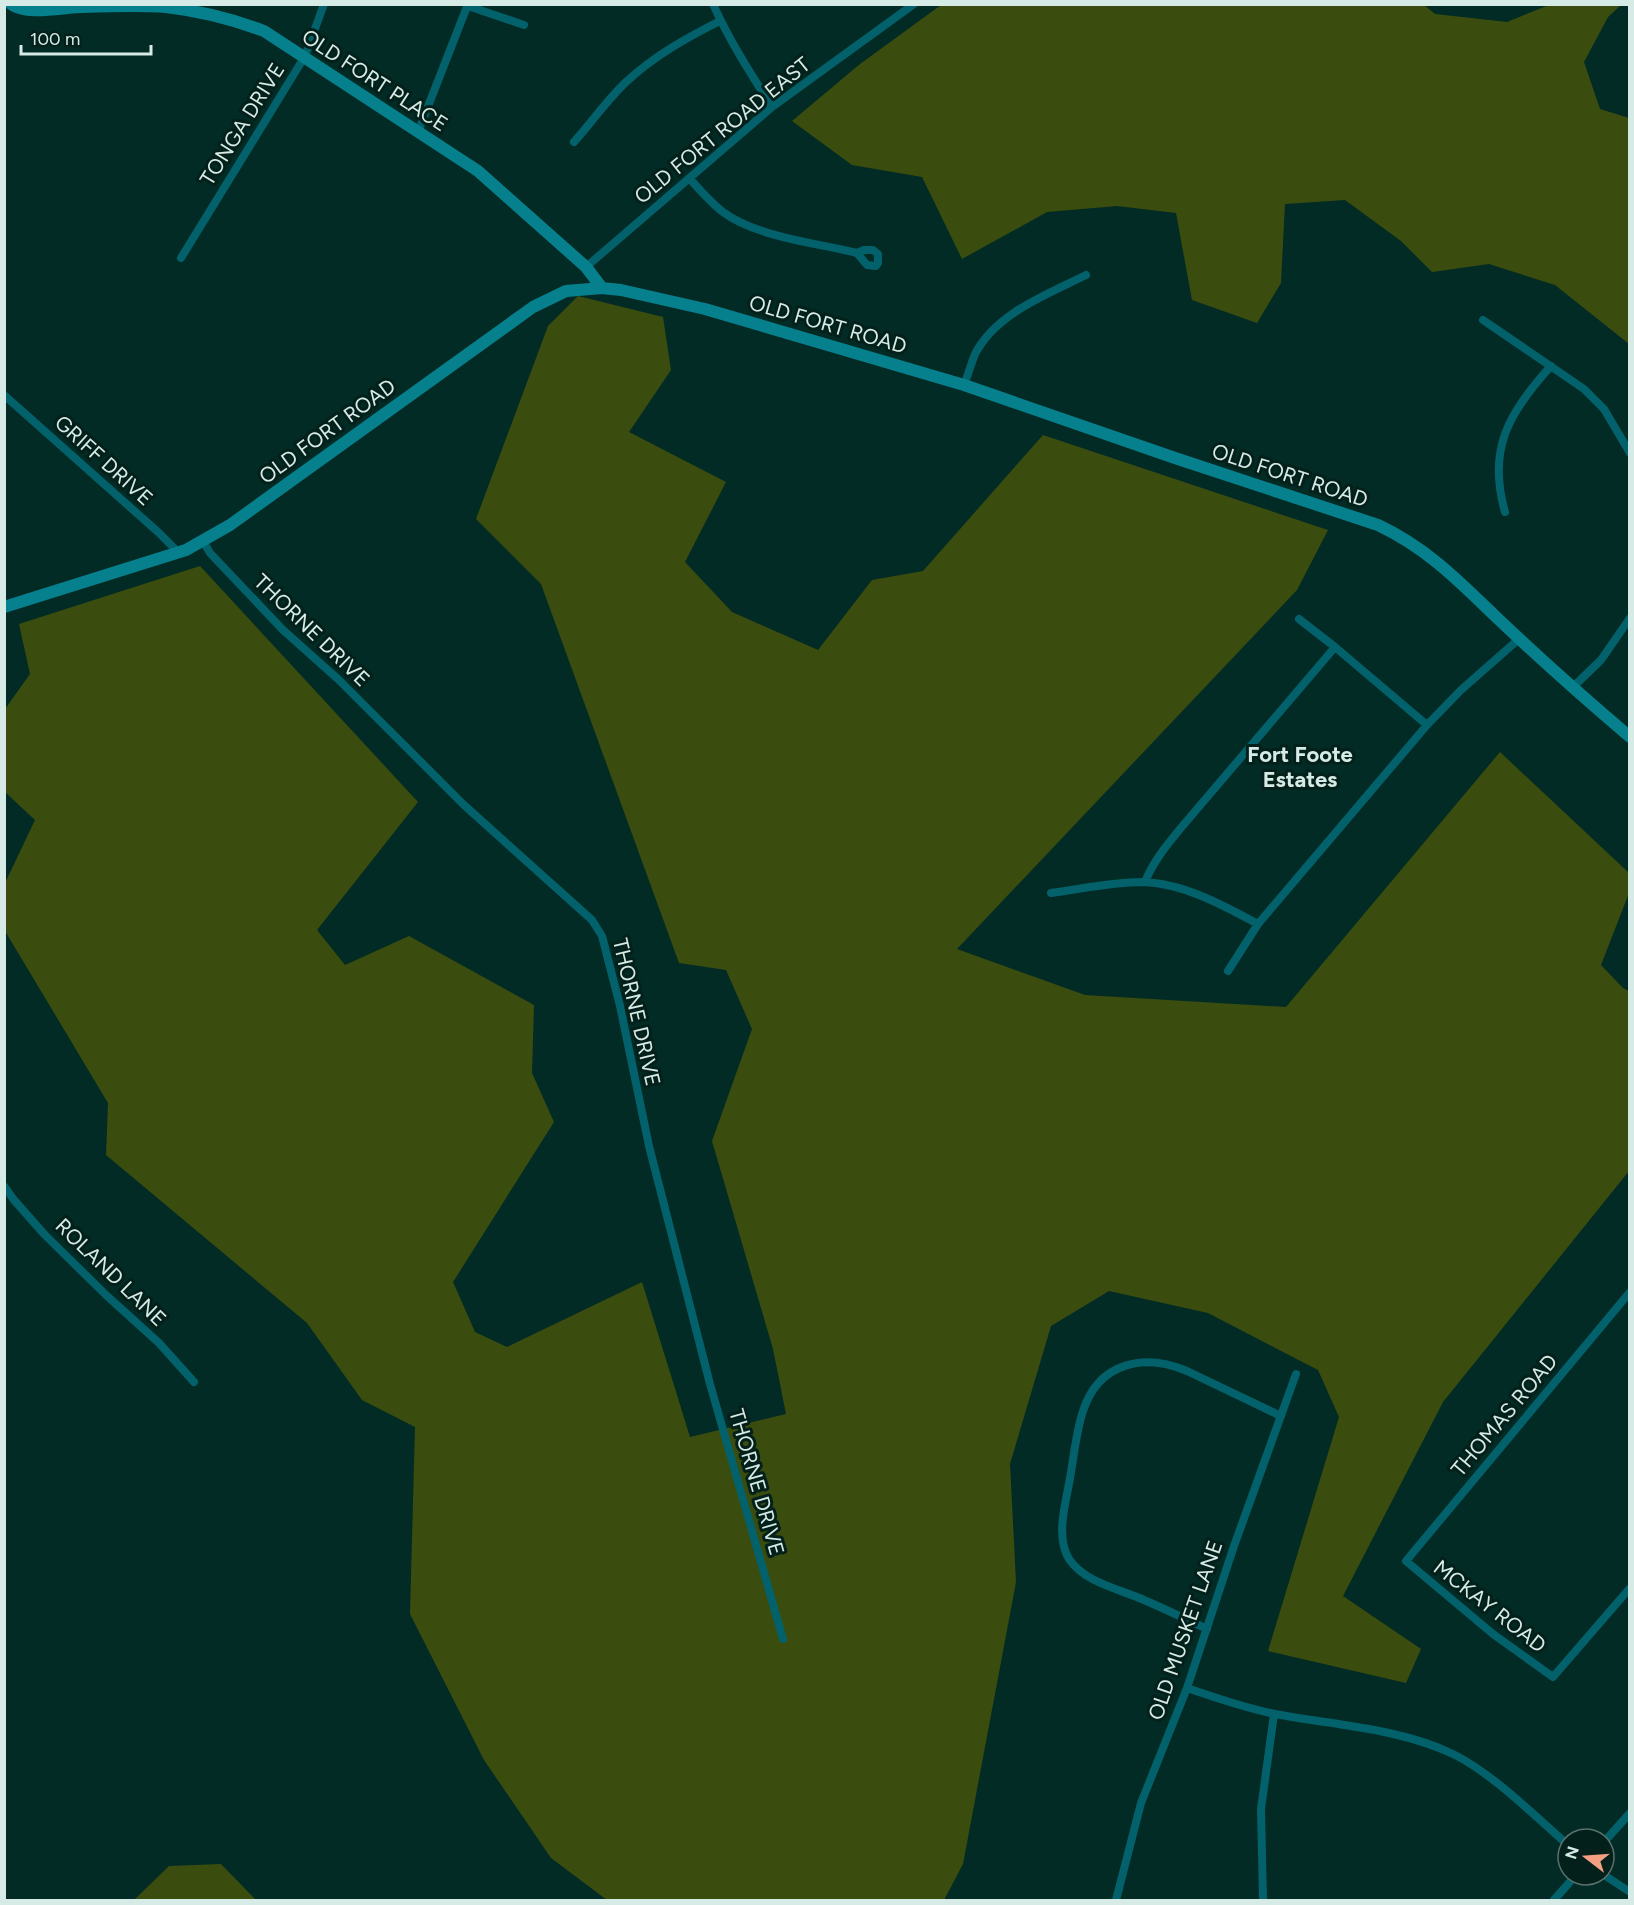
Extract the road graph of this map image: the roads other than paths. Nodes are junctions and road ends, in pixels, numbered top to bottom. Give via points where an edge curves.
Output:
1 (10, 4) edge
2 (324, 4) edge
3 (713, 4) edge
4 (914, 4) edge
5 (468, 5) edge
6 (720, 21) junction
7 (524, 25) dead end
8 (305, 56) junction
9 (772, 107) junction
10 (418, 132) junction
11 (574, 142) dead end
12 (690, 179) junction
13 (857, 253) dead end
14 (181, 258) dead end
15 (585, 267) junction
16 (1086, 275) dead end
17 (602, 288) junction
18 (1483, 320) dead end
19 (1551, 366) junction
20 (964, 385) junction
21 (4, 395) edge
22 (1629, 453) edge
23 (1505, 512) dead end
24 (203, 541) junction
25 (178, 552) junction
26 (4, 607) edge
27 (1629, 618) edge
28 (1299, 620) dead end
29 (1520, 638) junction
30 (1335, 647) junction
31 (1573, 687) junction
32 (1427, 725) junction
33 (1629, 737) edge
34 (1145, 882) junction
35 (1051, 893) dead end
36 (1258, 924) junction
37 (1228, 971) dead end
38 (4, 1186) edge
39 (14, 1200) junction
40 (4, 1205) edge
41 (1629, 1292) edge
42 (1296, 1374) dead end
43 (194, 1382) dead end
44 (1281, 1416) junction
45 (1407, 1561) joint
46 (1629, 1588) edge
47 (1207, 1629) junction
48 (783, 1639) dead end
49 (1187, 1688) junction
50 (1274, 1714) junction
51 (1629, 1813) edge
52 (1616, 1828) edge
53 (1556, 1835) edge
54 (1616, 1883) edge
55 (1565, 1887) edge
56 (1629, 1892) edge
57 (1116, 1900) edge
58 (1263, 1900) edge
59 (1554, 1900) edge

1 - 8 main road, OLD FORT PLACE via 33,10 133,6 201,12 264,31
2 - 8 street, TONGA DRIVE
3 - 6 street
4 - 9 street, OLD FORT ROAD EAST
5 - 7 street
5 - 10 street
6 - 9 street
6 - 11 street via 651,61
8 - 10 main road, OLD FORT PLACE
8 - 14 street, TONGA DRIVE
9 - 12 street, OLD FORT ROAD EAST
10 - 15 main road, OLD FORT PLACE via 478,171
12 - 13 street via 724,212 745,224
12 - 15 street, OLD FORT ROAD EAST
15 - 17 main road, OLD FORT PLACE
16 - 20 street via 1022,308 1000,324 975,354
17 - 20 main road, OLD FORT ROAD via 752,321
17 - 24 main road, OLD FORT ROAD via 566,291 533,307
18 - 19 street
19 - 22 street via 1604,409
19 - 23 street via 1523,398 1503,438 1498,478
20 - 29 main road, OLD FORT ROAD via 1384,528 1437,561
21 - 25 street, GRIFF DRIVE
24 - 25 main road, OLD FORT ROAD
24 - 48 street, THORNE DRIVE via 283,630 464,805 598,926 710,1384
25 - 26 main road, OLD FORT ROAD
27 - 31 street via 1601,660
28 - 30 street
29 - 31 main road, OLD FORT ROAD
29 - 32 street
30 - 32 street
30 - 34 street via 1161,852
31 - 33 main road, OLD FORT ROAD
32 - 36 street
34 - 35 street
34 - 36 street via 1199,896
36 - 37 street
38 - 39 street, ROLAND LANE
39 - 40 street
39 - 43 street, ROLAND LANE
41 - 45 street, THOMAS ROAD
42 - 44 street, OLD MUSKET LANE
44 - 47 street, OLD MUSKET LANE
44 - 47 street via 1174,1365 1151,1362 1117,1367 1094,1389 1083,1409 1064,1514 1064,1550 1091,1578
45 - 46 street, MCKAY ROAD via 1493,1634 1553,1677
47 - 49 street, OLD MUSKET LANE
49 - 50 street
49 - 57 street, OLD MUSKET LANE via 1141,1803
50 - 53 street via 1395,1735 1451,1753 1487,1776
50 - 58 street via 1261,1809
51 - 52 street
54 - 56 street
55 - 59 street

